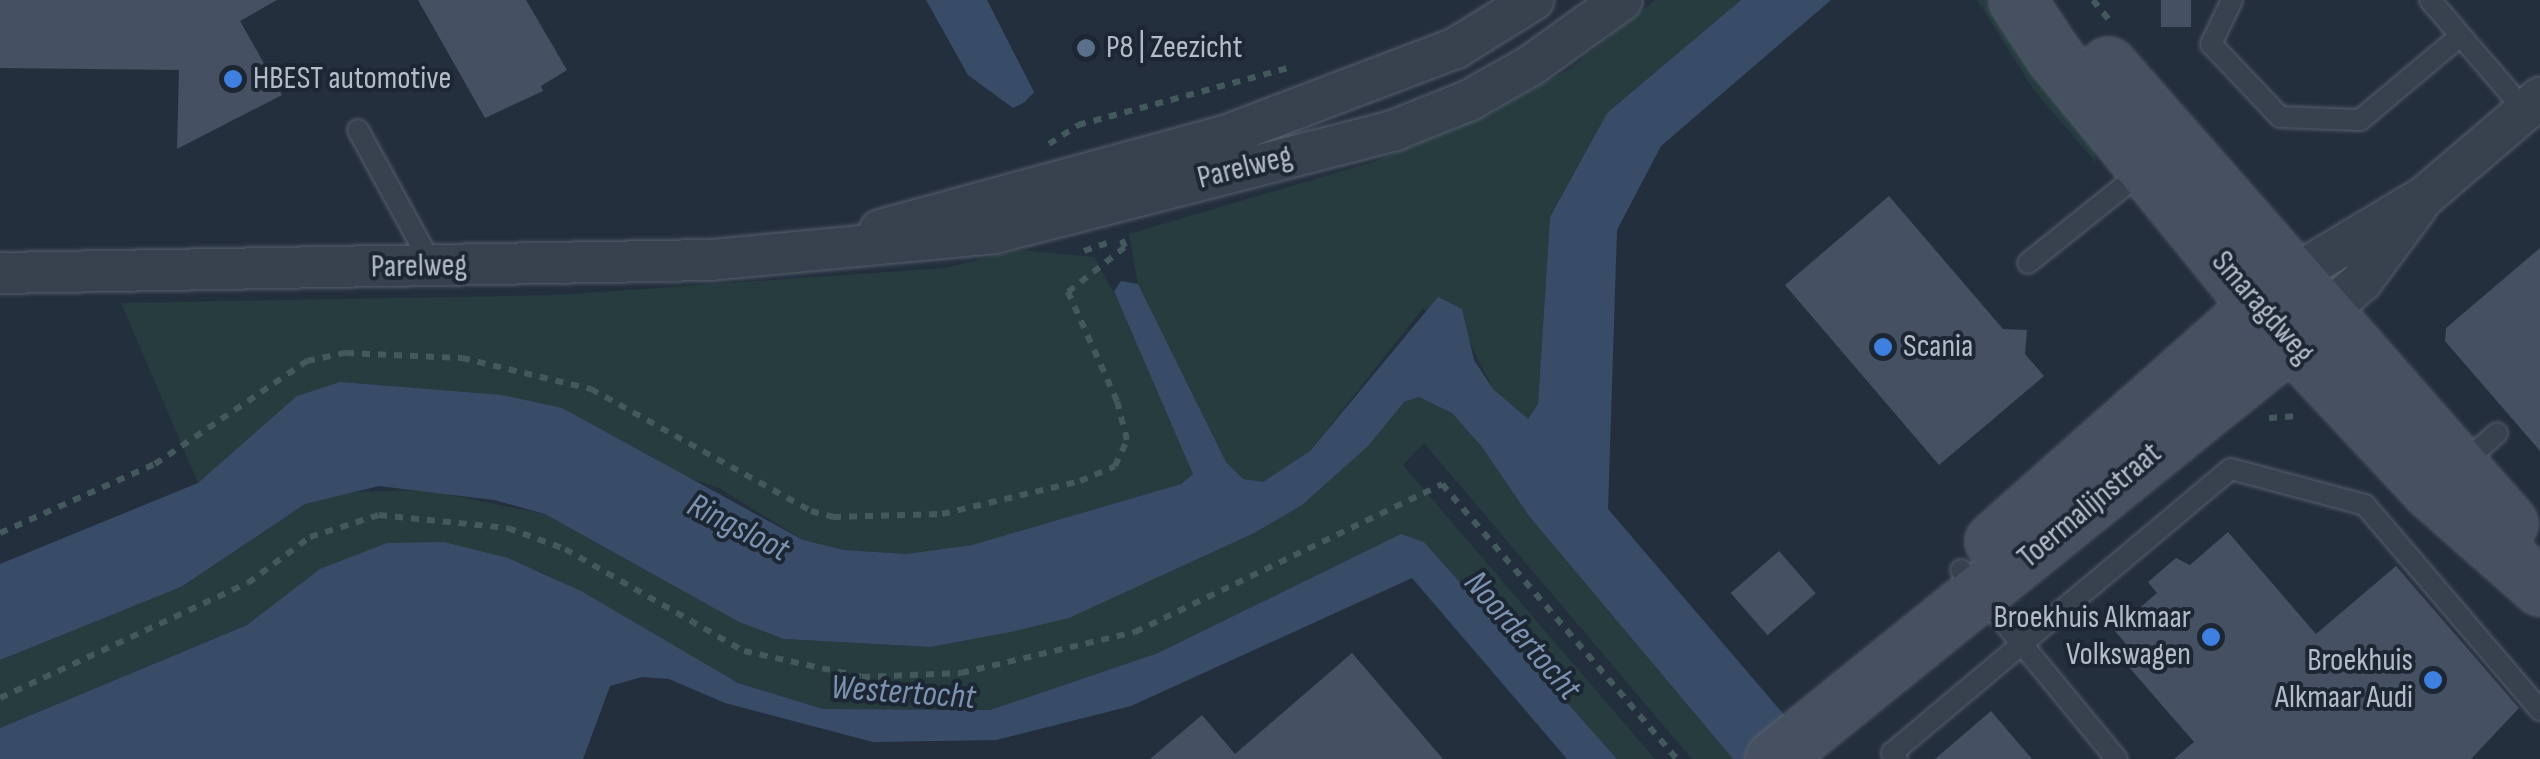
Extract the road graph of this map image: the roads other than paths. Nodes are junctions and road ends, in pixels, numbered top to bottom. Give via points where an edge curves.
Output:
1 (1533, 0) edge
2 (1622, 0) edge
3 (2017, 0) edge
4 (2056, 0) edge
5 (2232, 0) edge
6 (2430, 0) edge
7 (2460, 37) junction
8 (2532, 105) edge
9 (358, 130) dead end
10 (2160, 156) junction
11 (836, 247) junction
12 (2028, 262) dead end
13 (433, 267) junction
14 (0, 273) edge
15 (2292, 308) junction
16 (2463, 463) junction
17 (2540, 563) edge
18 (1972, 583) junction
19 (2540, 587) edge
20 (2024, 646) junction
21 (2540, 710) edge
22 (1774, 759) edge
23 (1897, 759) edge
24 (2116, 759) edge

1 - 11 street, Parelweg via 1456,48 1227,134 895,224
2 - 11 street, Parelweg via 1530,66 1396,130 995,234
3 - 10 street, Smaragdweg
4 - 10 street, Smaragdweg
5 - 7 lane via 2211,44 2280,117 2360,120
6 - 7 lane
7 - 8 lane
8 - 15 street
9 - 13 lane
10 - 12 lane
10 - 15 street, Smaragdweg
11 - 13 street, Parelweg via 711,260
13 - 14 street, Parelweg
15 - 16 street, Smaragdweg
15 - 18 street, Toermalijnstraat
16 - 17 street, Smaragdweg
16 - 19 street, Smaragdweg
18 - 20 lane
18 - 22 street, Toermalijnstraat
20 - 21 lane via 2231,468 2365,504
20 - 23 lane via 1892,753
20 - 24 lane

